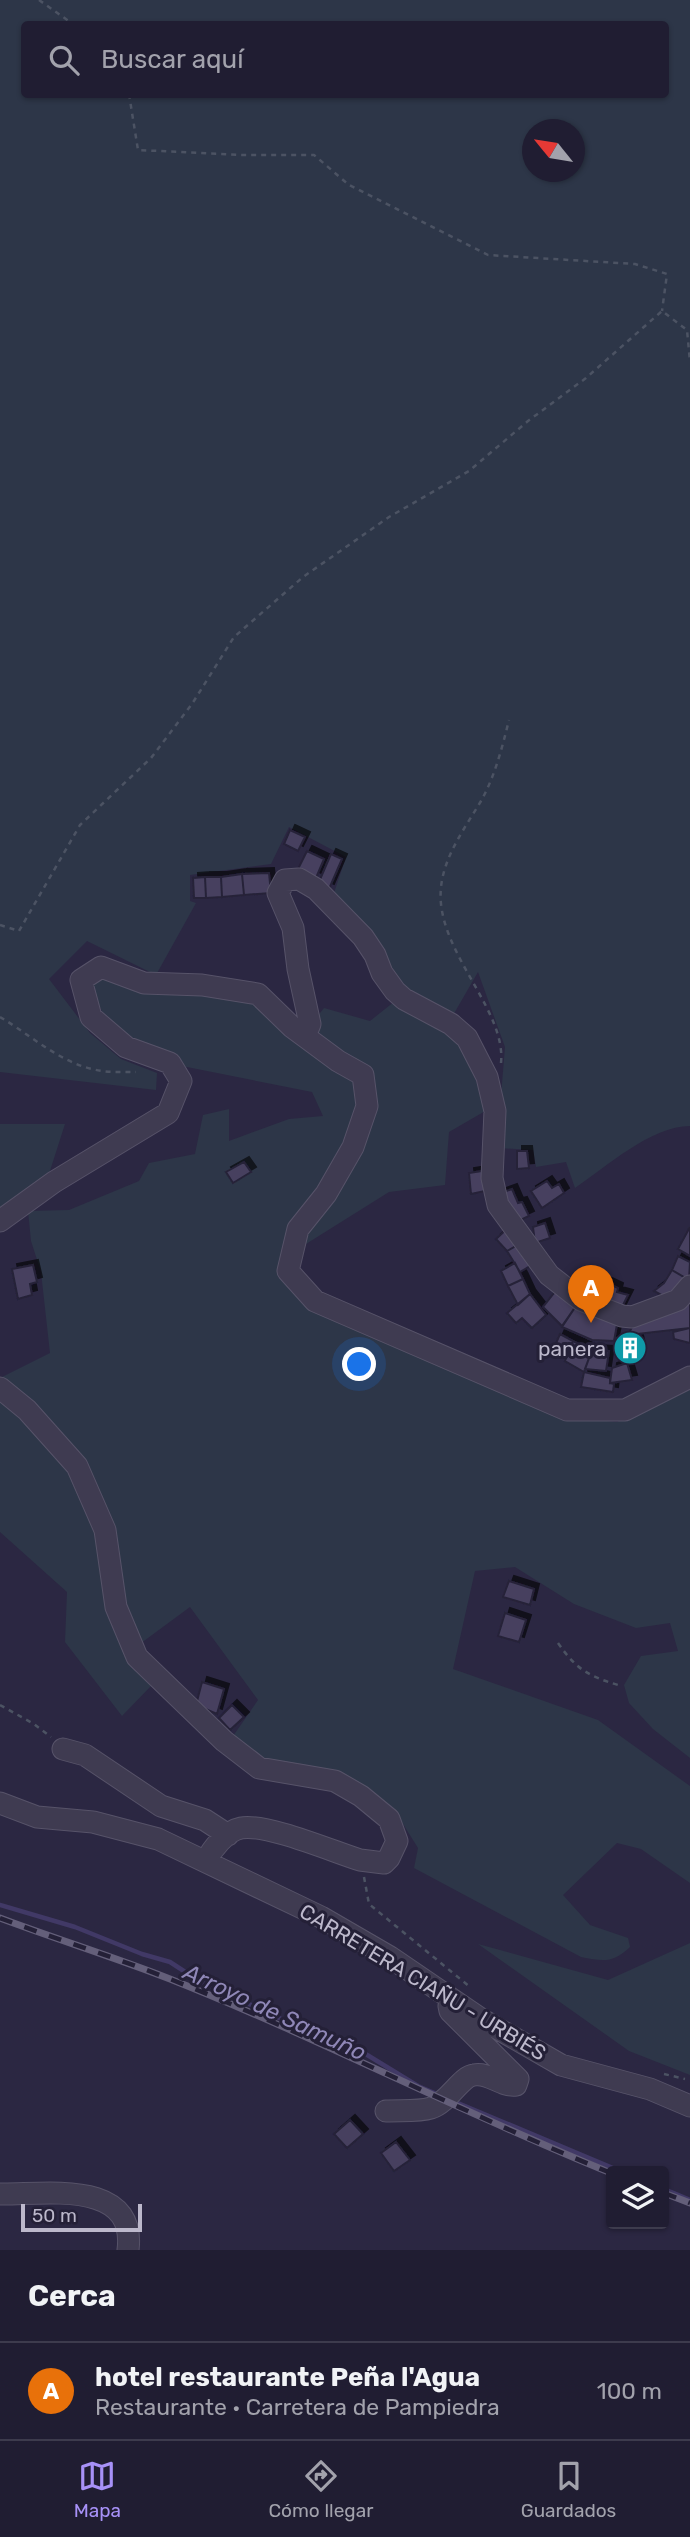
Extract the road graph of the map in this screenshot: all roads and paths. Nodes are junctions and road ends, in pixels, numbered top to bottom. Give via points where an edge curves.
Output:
1 (39, 0) edge
2 (69, 21) edge
3 (130, 98) edge
4 (662, 311) junction
5 (690, 362) edge
6 (509, 720) dead end
7 (0, 925) edge
8 (0, 1017) edge
9 (305, 1036) junction
10 (501, 1068) dead end
11 (141, 1072) dead end
12 (0, 1221) edge
13 (690, 1286) edge
14 (690, 1377) edge
15 (0, 1388) edge
16 (558, 1643) dead end
17 (618, 1685) dead end
18 (0, 1705) edge
19 (63, 1749) joint
20 (0, 1803) edge
21 (228, 1835) junction
22 (360, 1860) junction
23 (206, 1861) junction
24 (475, 1992) dead end
25 (447, 1997) junction
26 (658, 2072) dead end
27 (685, 2078) dead end
28 (690, 2106) edge
29 (386, 2111) dead end
30 (0, 2194) edge
31 (128, 2250) edge

1 - 2 path
3 - 4 path via 138,150 314,155 349,185 488,255 635,264 667,274
4 - 5 path via 687,330
4 - 7 path via 469,471 389,517 303,577 234,637 151,758 80,825 19,931
6 - 10 path via 495,769 444,867 440,890 446,932 500,1039
8 - 11 path via 90,1069
9 - 12 street via 258,994 202,985 144,983 101,967 81,980 91,1017 126,1047 170,1063 181,1081 168,1112
9 - 13 street via 310,1024 293,928 278,893 291,878 310,884 354,926 395,992 467,1038 487,1077 495,1111 492,1178 498,1205 549,1275 582,1300 632,1317 678,1300
9 - 14 street via 363,1075 366,1106 353,1147 326,1194 298,1229 288,1271 315,1301 567,1410 625,1410
15 - 22 street via 27,1410 77,1466 105,1530 116,1606 137,1657 259,1769 335,1781 389,1819 397,1841 389,1858 384,1863
16 - 17 path via 579,1670
18 - 19 path via 34,1724
19 - 21 street via 85,1755 161,1806 205,1820
20 - 23 street, CARRETERA CIAÑU - URBIÉS via 37,1817 113,1826 158,1839
21 - 22 street via 241,1828 269,1830
21 - 23 street
22 - 24 path via 369,1905
23 - 25 street, CARRETERA CIAÑU - URBIÉS via 321,1917
25 - 28 street, CARRETERA CIAÑU - URBIÉS via 561,2065
25 - 29 street via 450,2011 518,2079 516,2085 469,2075 430,2109
26 - 27 path
30 - 31 street via 80,2193 99,2199 122,2218 129,2231

